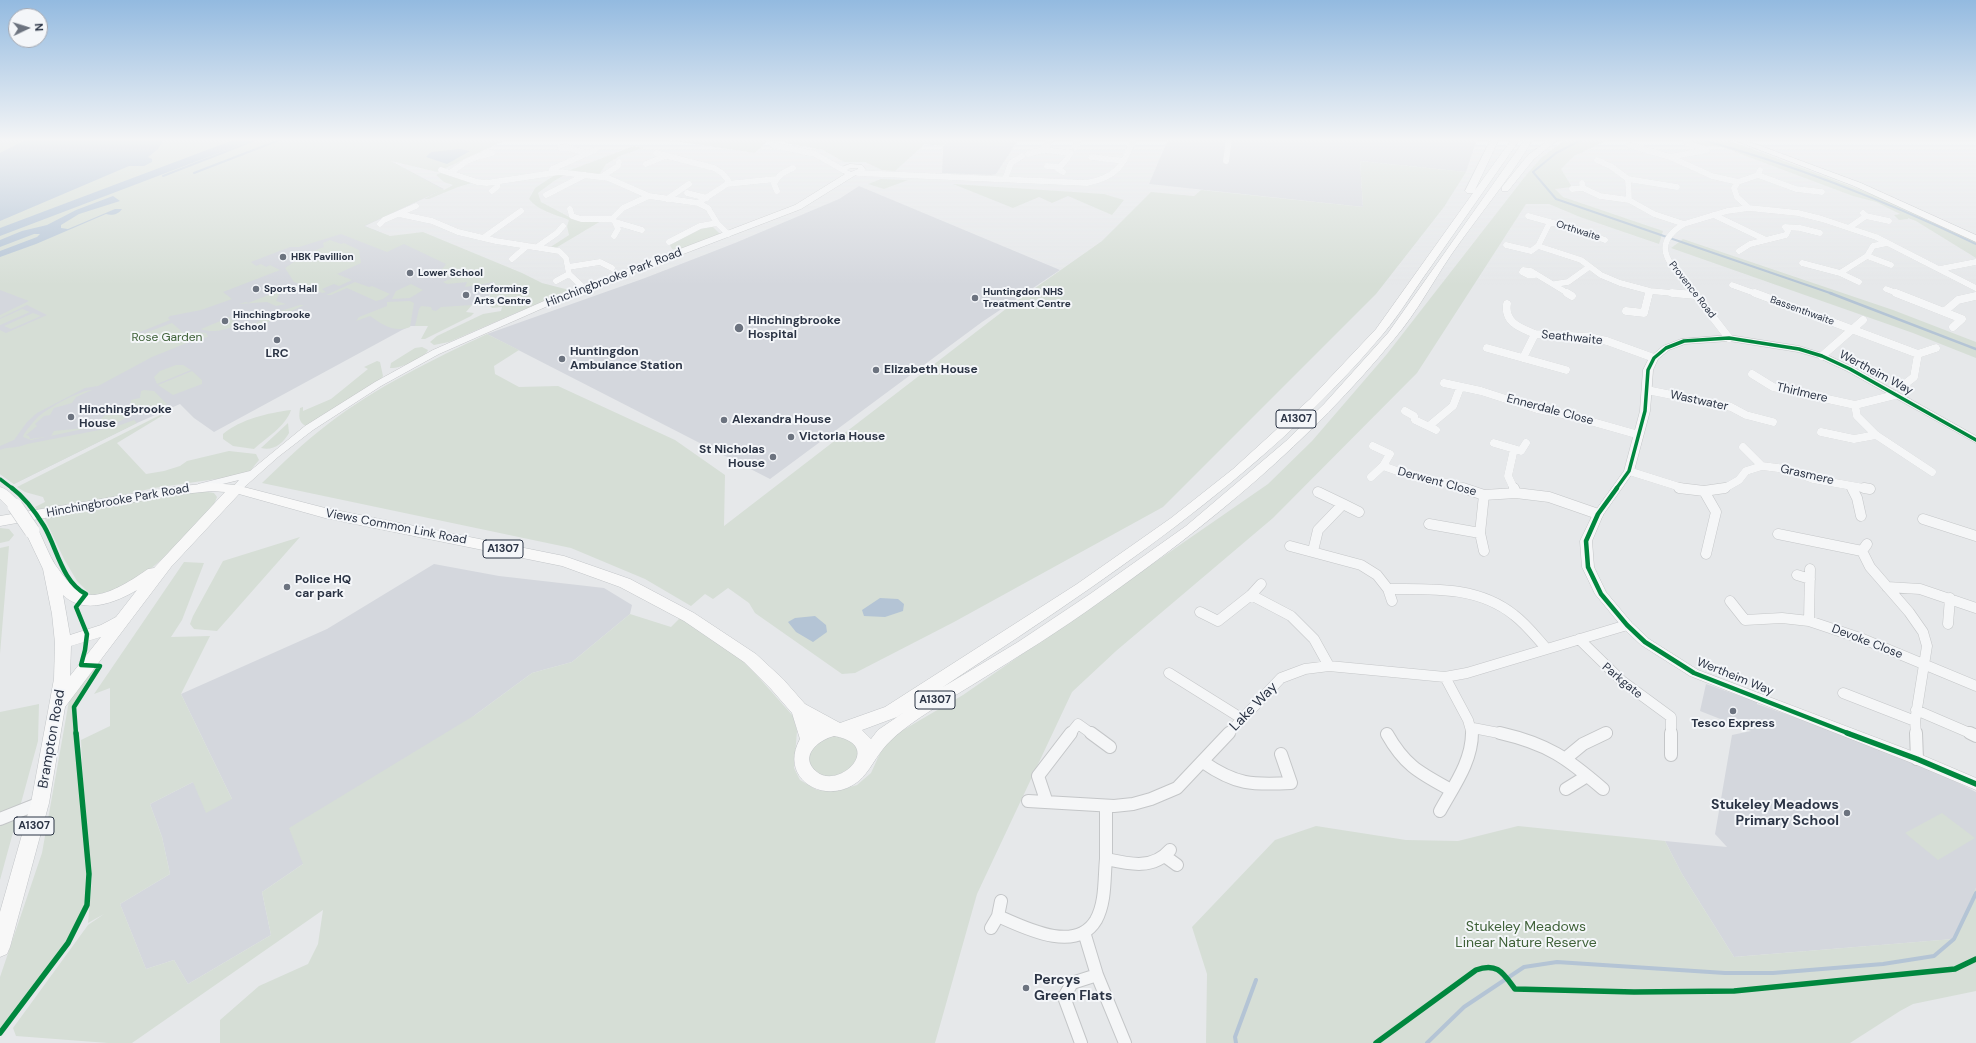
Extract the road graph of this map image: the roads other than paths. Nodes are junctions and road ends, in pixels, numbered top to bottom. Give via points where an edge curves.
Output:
1 (496, 188) edge
2 (560, 188) edge
3 (629, 188) edge
4 (683, 188) edge
5 (722, 188) edge
6 (776, 188) edge
7 (822, 188) edge
8 (831, 188) edge
9 (1472, 188) edge
10 (1482, 188) edge
11 (1496, 188) edge
12 (1506, 188) edge
13 (1576, 188) edge
14 (1585, 188) edge
15 (1629, 188) edge
16 (1734, 188) edge
17 (1793, 188) edge
18 (1866, 188) edge
19 (1878, 188) edge
20 (1572, 189) dead end
21 (492, 191) dead end
22 (777, 191) dead end
23 (1822, 192) dead end
24 (688, 193) dead end
25 (546, 195) dead end
26 (649, 196) junction
27 (707, 198) junction
28 (667, 199) junction
29 (1629, 200) junction
30 (698, 203) junction
31 (416, 206) dead end
32 (1469, 206) junction
33 (798, 207) junction
34 (1749, 208) junction
35 (570, 209) dead end
36 (521, 211) dead end
37 (399, 214) junction
38 (1714, 215) junction
39 (1528, 216) dead end
40 (614, 220) junction
41 (1888, 220) dead end
42 (1550, 222) junction
43 (717, 223) junction
44 (380, 224) dead end
45 (1684, 224) junction
46 (563, 226) dead end
47 (1777, 226) dead end
48 (1785, 227) junction
49 (1850, 227) junction
50 (642, 230) dead end
51 (1820, 232) dead end
52 (1976, 233) edge
53 (728, 234) junction
54 (614, 236) dead end
55 (483, 238) junction
56 (1976, 239) edge
57 (1605, 240) dead end
58 (1766, 240) junction
59 (668, 242) dead end
60 (1887, 244) junction
61 (1506, 245) dead end
62 (527, 246) junction
63 (1538, 246) junction
64 (537, 247) junction
65 (1739, 251) dead end
66 (1867, 256) junction
67 (512, 259) dead end
68 (1975, 260) edge
69 (1444, 261) junction
70 (1802, 263) dead end
71 (1891, 265) dead end
72 (1589, 266) junction
73 (612, 268) dead end
74 (1940, 269) junction
75 (568, 271) junction
76 (1840, 273) junction
77 (1535, 274) dead end
78 (556, 281) dead end
79 (1859, 282) dead end
80 (1555, 284) junction
81 (1759, 284) dead end
82 (1732, 285) dead end
83 (1976, 288) edge
84 (585, 289) junction
85 (1886, 289) dead end
86 (1650, 291) junction
87 (1752, 291) junction
88 (1695, 295) junction
89 (1572, 296) dead end
90 (1976, 296) edge
91 (1507, 304) dead end
92 (1626, 311) dead end
93 (1945, 311) junction
94 (1863, 320) dead end
95 (1953, 327) dead end
96 (1852, 330) junction
97 (1535, 334) junction
98 (1729, 338) junction
99 (1487, 348) dead end
100 (1936, 348) dead end
101 (1918, 354) junction
102 (1822, 356) junction
103 (1523, 358) junction
104 (1654, 358) junction
105 (1566, 370) dead end
106 (1752, 374) dead end
107 (1444, 383) dead end
108 (1905, 384) dead end
109 (1460, 388) junction
110 (1647, 390) junction
111 (1895, 395) junction
112 (1855, 405) junction
113 (1405, 411) dead end
114 (1773, 422) dead end
115 (1821, 432) dead end
116 (1639, 435) junction
117 (1876, 435) junction
118 (1976, 440) edge
119 (1494, 443) dead end
120 (1526, 443) dead end
121 (1373, 446) dead end
122 (1743, 447) dead end
123 (1514, 450) junction
124 (1383, 466) junction
125 (1762, 466) junction
126 (1629, 471) junction
127 (255, 472) junction
128 (1932, 472) dead end
129 (1371, 477) dead end
130 (1852, 486) junction
131 (197, 487) junction
132 (236, 489) junction
133 (1870, 489) dead end
134 (0, 491) edge
135 (1704, 491) junction
136 (1318, 492) dead end
137 (1516, 493) junction
138 (1484, 495) junction
139 (1343, 504) junction
140 (1359, 512) dead end
141 (1598, 514) junction
142 (1861, 516) dead end
143 (1923, 519) dead end
144 (0, 521) edge
145 (1429, 524) dead end
146 (1480, 533) junction
147 (1778, 534) dead end
148 (1976, 539) edge
149 (1290, 546) dead end
150 (1313, 551) junction
151 (1484, 551) dead end
152 (1706, 554) dead end
153 (166, 563) junction
154 (50, 569) junction
155 (1810, 569) dead end
156 (1797, 575) dead end
157 (1810, 579) junction
158 (1261, 584) dead end
159 (1887, 587) junction
160 (1388, 589) junction
161 (1251, 595) junction
162 (1950, 598) junction
163 (1392, 601) dead end
164 (1730, 601) dead end
165 (1976, 608) edge
166 (1200, 612) dead end
167 (122, 620) junction
168 (1809, 620) junction
169 (1948, 624) dead end
170 (1627, 625) junction
171 (1579, 638) junction
172 (63, 642) junction
173 (1546, 648) junction
174 (1924, 664) junction
175 (1329, 666) junction
176 (1169, 673) dead end
177 (1445, 677) junction
178 (1976, 686) edge
179 (1843, 693) dead end
180 (59, 703) junction
181 (799, 708) junction
182 (1916, 715) junction
183 (1241, 718) junction
184 (1472, 728) junction
185 (838, 729) junction
186 (1607, 733) dead end
187 (1387, 734) dead end
188 (1976, 736) edge
189 (809, 741) junction
190 (1110, 748) dead end
191 (1282, 754) dead end
192 (1671, 755) dead end
193 (867, 756) junction
194 (1566, 758) junction
195 (1917, 759) junction
196 (1202, 762) junction
197 (1587, 776) junction
198 (1976, 784) edge
199 (1566, 789) dead end
200 (1603, 789) dead end
201 (1451, 790) junction
202 (1046, 800) junction
203 (1028, 801) dead end
204 (40, 803) junction
205 (1106, 806) junction
206 (1440, 811) dead end
207 (0, 819) edge
208 (1106, 859) junction
209 (1177, 865) dead end
210 (1001, 901) dead end
211 (998, 916) junction
212 (991, 928) dead end
213 (1084, 932) junction
214 (0, 947) edge
215 (1098, 975) junction
216 (1081, 1043) edge
217 (1125, 1043) edge

1 - 21 street
2 - 25 street
3 - 26 street
4 - 28 street
5 - 27 street
6 - 22 street
7 - 33 street, Hinchingbrooke Park Road
8 - 33 street, Hinchingbrooke Park Road
9 - 32 main road, A1307
10 - 32 main road, A1307
11 - 69 main road, A1307
12 - 69 main road, A1307
13 - 20 street
14 - 29 street via 1600,196
15 - 29 street
16 - 34 street via 1734,194
17 - 23 street
18 - 56 main road
19 - 52 main road
24 - 27 street
26 - 28 street
26 - 40 street via 620,209 614,214
27 - 30 street
28 - 30 street
29 - 45 street via 1654,214
30 - 43 street via 713,213
31 - 37 street
32 - 185 main road, A1307 via 1380,331 1314,402 1238,472 1082,588 891,712 870,721
33 - 53 street, Hinchingbrooke Park Road
34 - 38 street, Provence Road
34 - 49 street, Provence Road via 1798,213
35 - 40 street via 569,213 572,216 581,219
36 - 55 street
37 - 44 street
37 - 55 street via 432,221 458,232
38 - 45 street, Provence Road
38 - 58 street
39 - 42 street, Orthwaite
40 - 50 street
40 - 54 street via 618,228
41 - 49 street via 1865,215
42 - 57 street, Orthwaite
42 - 63 street, Orthwaite
43 - 53 street
43 - 59 street via 700,226
45 - 88 street, Provence Road via 1670,232 1665,241 1665,253
46 - 64 street
47 - 48 street
48 - 51 street
48 - 58 street via 1788,231 1786,235
49 - 60 street, Provence Road
53 - 84 street, Hinchingbrooke Park Road
55 - 62 street
58 - 65 street via 1750,244
60 - 66 street via 1873,246
60 - 74 street, Provence Road
61 - 63 street via 1531,251
62 - 64 street
62 - 67 street
63 - 72 street via 1566,254
64 - 75 street via 563,254
66 - 71 street
66 - 76 street
68 - 74 street
69 - 193 main road, A1307 via 1383,345 1291,444 1191,529 1095,598 884,735
70 - 76 street
72 - 80 street via 1568,282
72 - 86 street via 1601,275 1620,283
73 - 75 street via 600,262
74 - 83 street, Provence Road
75 - 78 street
75 - 84 street
76 - 79 street
77 - 80 street
80 - 89 street
81 - 87 street, Bassenthwaite
82 - 87 street, Bassenthwaite
84 - 127 street, Hinchingbrooke Park Road via 480,331 408,367 309,428
85 - 93 street
86 - 88 street
86 - 92 street via 1644,313
87 - 96 street, Bassenthwaite via 1771,301
88 - 98 street, Provence Road
90 - 93 street via 1966,296 1952,302
91 - 97 street, Seathwaite via 1507,318 1520,328
93 - 95 street via 1962,319
94 - 96 street, Bassenthwaite
96 - 101 street, Bassenthwaite
96 - 102 street, Bassenthwaite
97 - 103 street, Seathwaite
97 - 104 street, Seathwaite via 1607,341
98 - 102 street, Wertheim Way via 1799,349
98 - 104 street, Wertheim Way via 1684,341 1666,348
99 - 103 street
100 - 101 street
101 - 108 street via 1914,377
102 - 111 street, Wertheim Way
103 - 105 street
104 - 110 street, Wertheim Way via 1648,370
106 - 112 street, Thirlmere via 1773,387
107 - 109 street, Ennerdale Close
109 - 113 street via 1458,400 1448,412 1439,417 1433,428 1415,420 1414,416
109 - 116 street, Ennerdale Close via 1481,391 1537,409
110 - 114 street, Wastwater via 1731,407 1746,415
110 - 116 street, Wertheim Way
111 - 112 street, Thirlmere
111 - 118 street, Wertheim Way
112 - 117 street via 1856,416
115 - 117 street via 1854,439
116 - 126 street, Wertheim Way
117 - 128 street
119 - 123 street
120 - 123 street via 1521,451
121 - 124 street, Derwent Close via 1390,454
122 - 125 street
123 - 137 street via 1508,476
124 - 129 street, Derwent Close
124 - 138 street, Derwent Close
125 - 130 street, Grasmere via 1786,469
125 - 135 street, Grasmere via 1746,471 1739,480 1725,488
126 - 135 street, Grasmere via 1679,488
126 - 141 street, Wertheim Way
127 - 131 street
127 - 132 street, Hinchingbrooke Park Road
130 - 133 street, Grasmere
130 - 142 street via 1860,502 1858,509
131 - 132 main road, Hinchingbrooke Park Road / A1307
131 - 144 main road, Hinchingbrooke Park Road / A1307
132 - 153 main road, Hinchingbrooke Park Road / A1307
132 - 181 main road, Views Common Link Road / A1307 via 325,513 564,561 625,583 689,617 750,658
134 - 154 main road, Brampton Road / A1307, bridge via 15,506 32,531
135 - 152 street via 1716,512
136 - 139 street
137 - 138 street, Derwent Close
137 - 141 street, Derwent Close via 1549,497
138 - 146 street
139 - 140 street
139 - 150 street via 1318,530
141 - 170 street, Wertheim Way via 1586,541 1588,567 1601,594
143 - 148 street
145 - 146 street
146 - 151 street
147 - 159 street via 1865,548 1870,567
149 - 150 street
150 - 160 street via 1361,565 1376,575
153 - 154 main road via 122,592 94,599 74,596
153 - 167 main road, A1307
154 - 172 main road, Brampton Road / A1307
155 - 157 street
156 - 157 street
157 - 168 street
158 - 161 street
159 - 162 street via 1920,589
159 - 174 street via 1922,632 1927,646
160 - 163 street
160 - 173 street via 1450,589 1471,592 1494,602 1514,615
161 - 166 street via 1218,621
161 - 175 street via 1291,616 1314,639
162 - 165 street
162 - 169 street
164 - 168 street, Devoke Close via 1745,620
167 - 172 main road via 106,629
167 - 180 main road, A1307
168 - 174 street, Devoke Close
170 - 171 street
170 - 195 street, Wertheim Way via 1645,642 1694,673
171 - 173 street
171 - 192 street, Parkgate via 1600,663 1648,703 1672,712
172 - 180 main road, Brampton Road / A1307
173 - 177 street, Lake Way via 1467,673
174 - 178 street, Devoke Close
174 - 182 street
175 - 177 street, Lake Way
175 - 183 street, Lake Way via 1305,669 1281,678
176 - 183 street
177 - 184 street
179 - 182 street
180 - 204 main road, Brampton Road / A1307
181 - 185 main road, Views Common Link Road / A1307
181 - 189 main road, Views Common Link Road / A1307
182 - 188 street
182 - 195 street
183 - 196 street, Lake Way
184 - 194 street via 1508,734 1534,742
184 - 201 street via 1464,770
185 - 189 main road via 816,735
185 - 193 main road via 851,731 864,741
186 - 194 street via 1583,744
187 - 201 street via 1397,753 1409,766
189 - 193 main road via 802,753 802,767 808,775 826,783 848,780 858,773
190 - 202 street via 1078,724 1038,776
191 - 196 street via 1291,783 1254,785 1236,782 1221,776
194 - 197 street
195 - 198 street, Wertheim Way
196 - 205 street, Lake Way via 1177,788 1155,798
197 - 199 street
197 - 200 street
201 - 206 street
202 - 203 street, Lake Way
202 - 205 street, Lake Way
204 - 207 street
204 - 214 main road, Brampton Road / A1307
205 - 208 street
208 - 209 street via 1132,865 1156,862 1168,853
208 - 213 street via 1102,901 1096,921
210 - 211 street
211 - 212 street
211 - 213 street via 1035,932 1061,938 1073,937
213 - 215 street
215 - 216 street via 1072,983 1064,998
215 - 217 street

